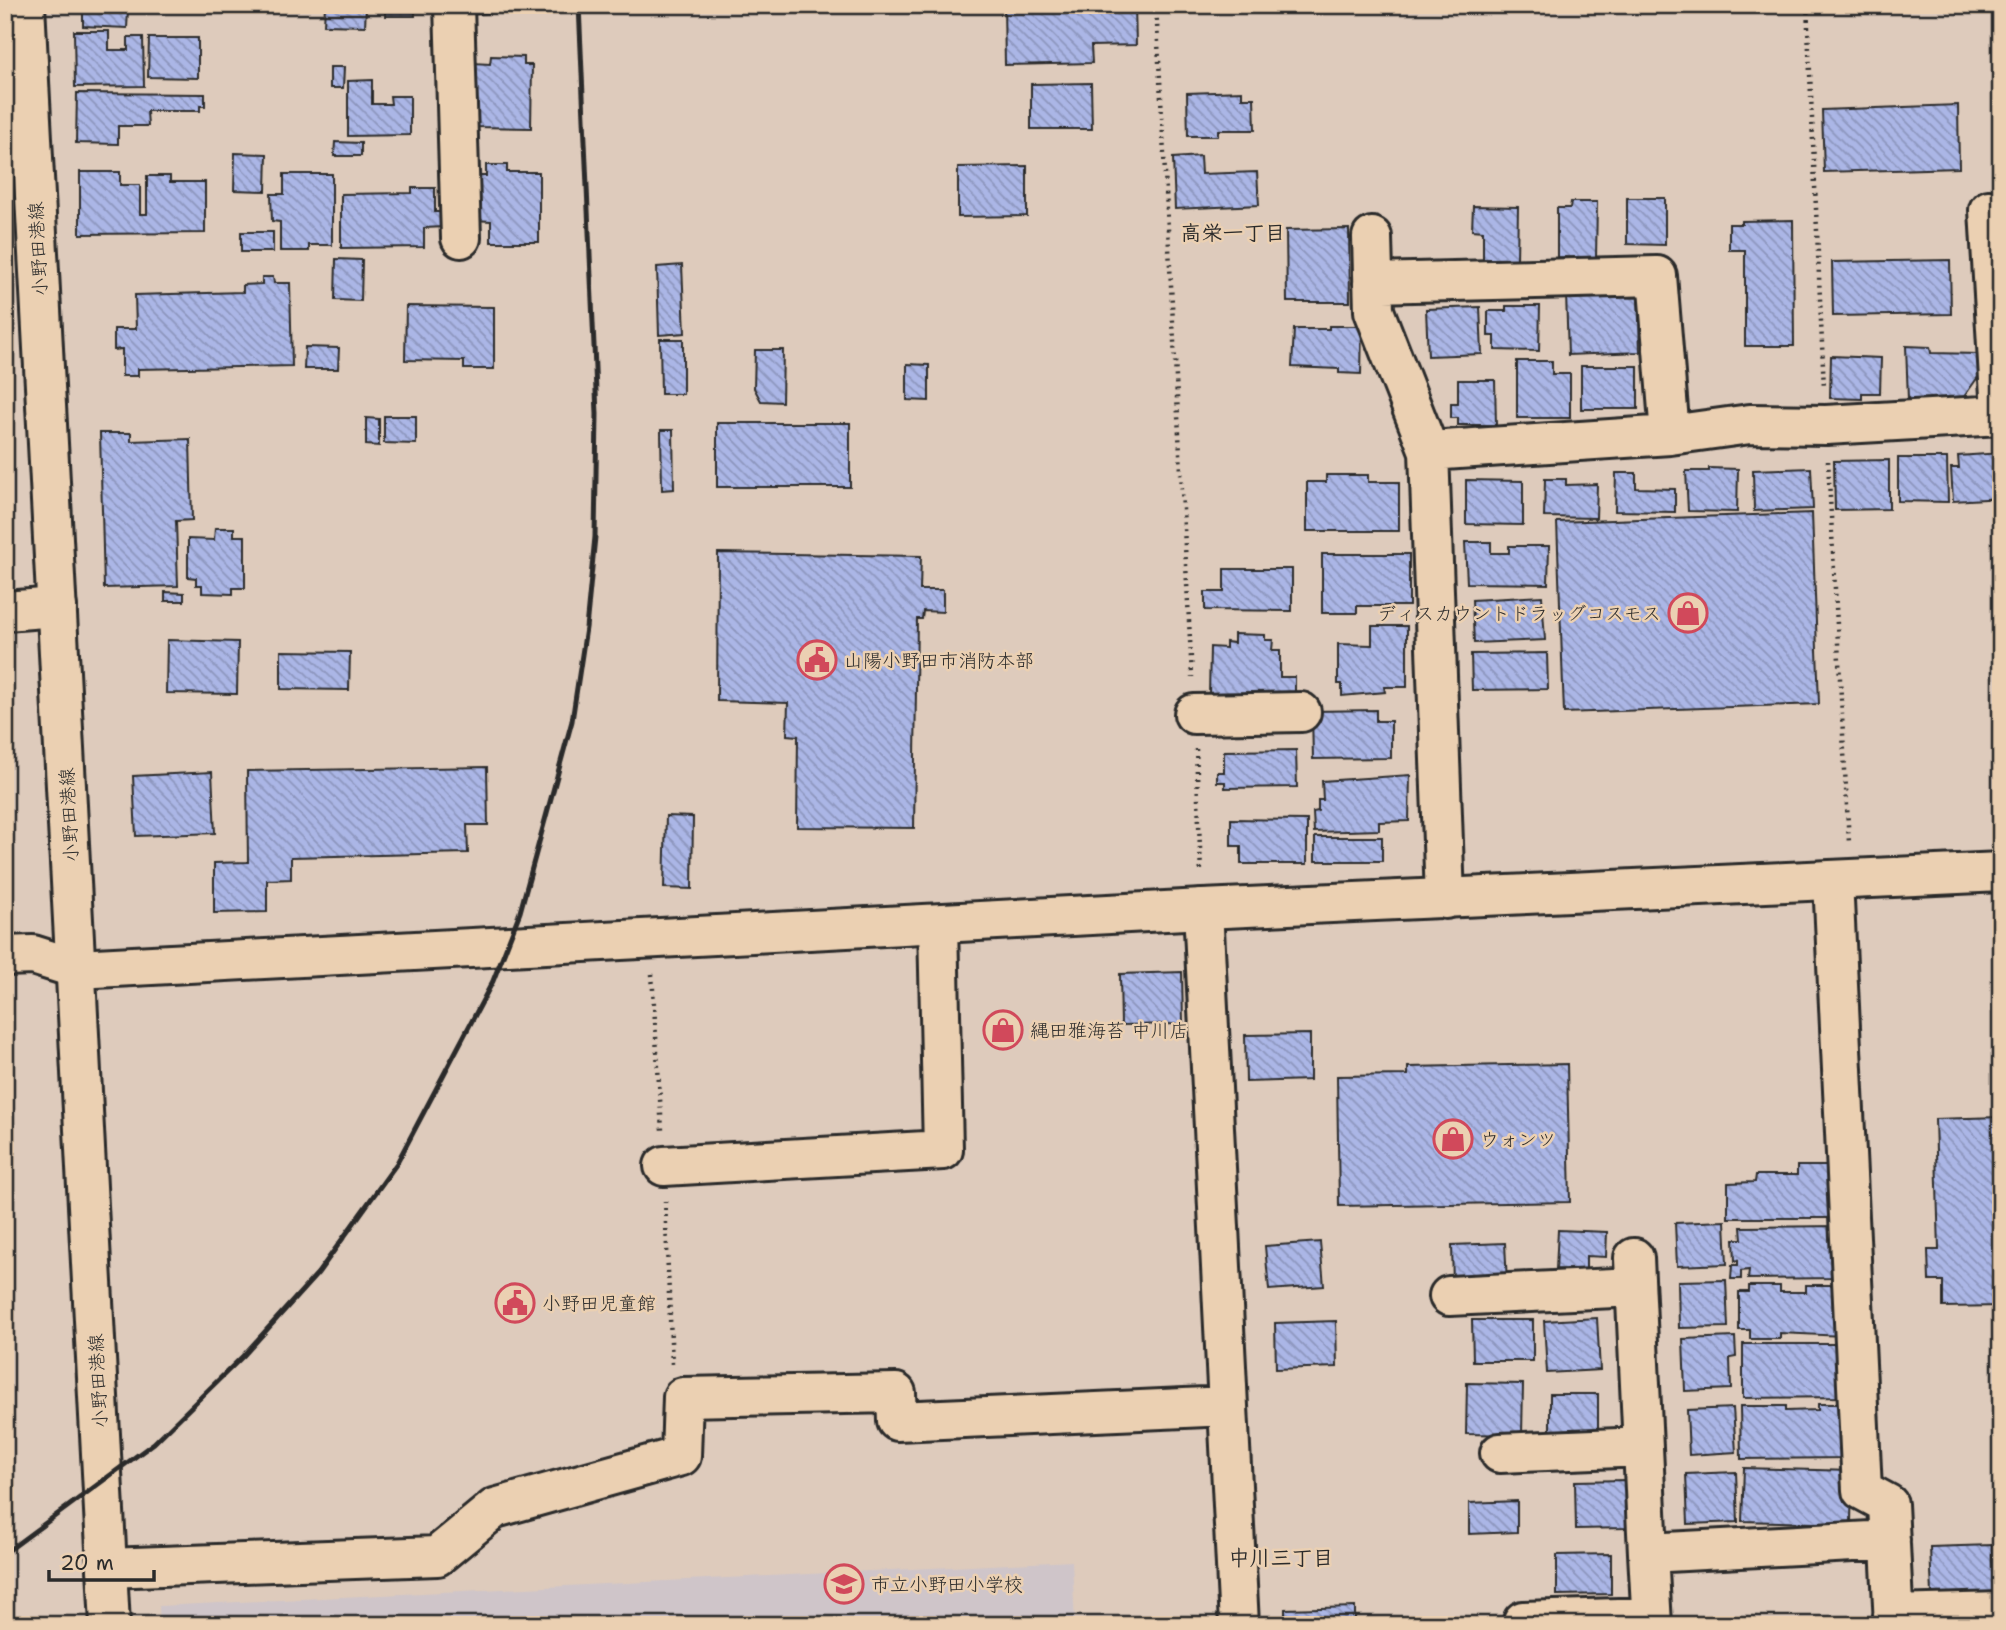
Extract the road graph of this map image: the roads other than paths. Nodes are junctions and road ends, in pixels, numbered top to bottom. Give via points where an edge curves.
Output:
1 (25, 5) edge
2 (454, 5) edge
3 (1989, 210) dead end
4 (1372, 237) dead end
5 (461, 238) dead end
6 (1373, 283) junction
7 (2001, 414) edge
8 (1670, 435) junction
9 (1429, 450) junction
10 (57, 607) junction
11 (5, 611) edge
12 (1301, 712) dead end
13 (1194, 714) road end
14 (2001, 872) edge
15 (1833, 880) junction
16 (1446, 899) junction
17 (1203, 909) junction
18 (938, 924) junction
19 (5, 956) edge
20 (77, 970) junction
21 (664, 1166) dead end
22 (1449, 1296) dead end
23 (1228, 1406) junction
24 (1643, 1447) junction
25 (1500, 1453) dead end
26 (1890, 1540) junction
27 (1648, 1553) junction
28 (107, 1568) junction
29 (2001, 1612) edge
30 (1893, 1620) edge
31 (1652, 1621) edge
32 (1545, 1622) edge
33 (110, 1625) edge
34 (1239, 1625) edge

1 - 10 street, 小野田港線
2 - 5 street
3 - 7 street
4 - 6 street
6 - 8 street via 1657,276
6 - 9 street via 1374,312
7 - 8 street via 1826,425 1750,424
8 - 9 street
9 - 16 street
10 - 11 street
10 - 20 street, 小野田港線
12 - 13 street
14 - 15 street
15 - 16 street
15 - 26 street via 1862,1490 1888,1504
16 - 17 street
17 - 18 street
17 - 23 street
18 - 20 street
18 - 21 street via 943,1150
19 - 20 street via 33,955
20 - 28 street, 小野田港線
22 - 24 street via 1634,1273
23 - 28 street via 897,1422 896,1393 683,1397 681,1456 495,1508 437,1556
23 - 34 street
24 - 25 street
24 - 27 street
26 - 27 street
26 - 30 street
27 - 31 street
28 - 33 street, 小野田港線
29 - 30 street
31 - 32 street

